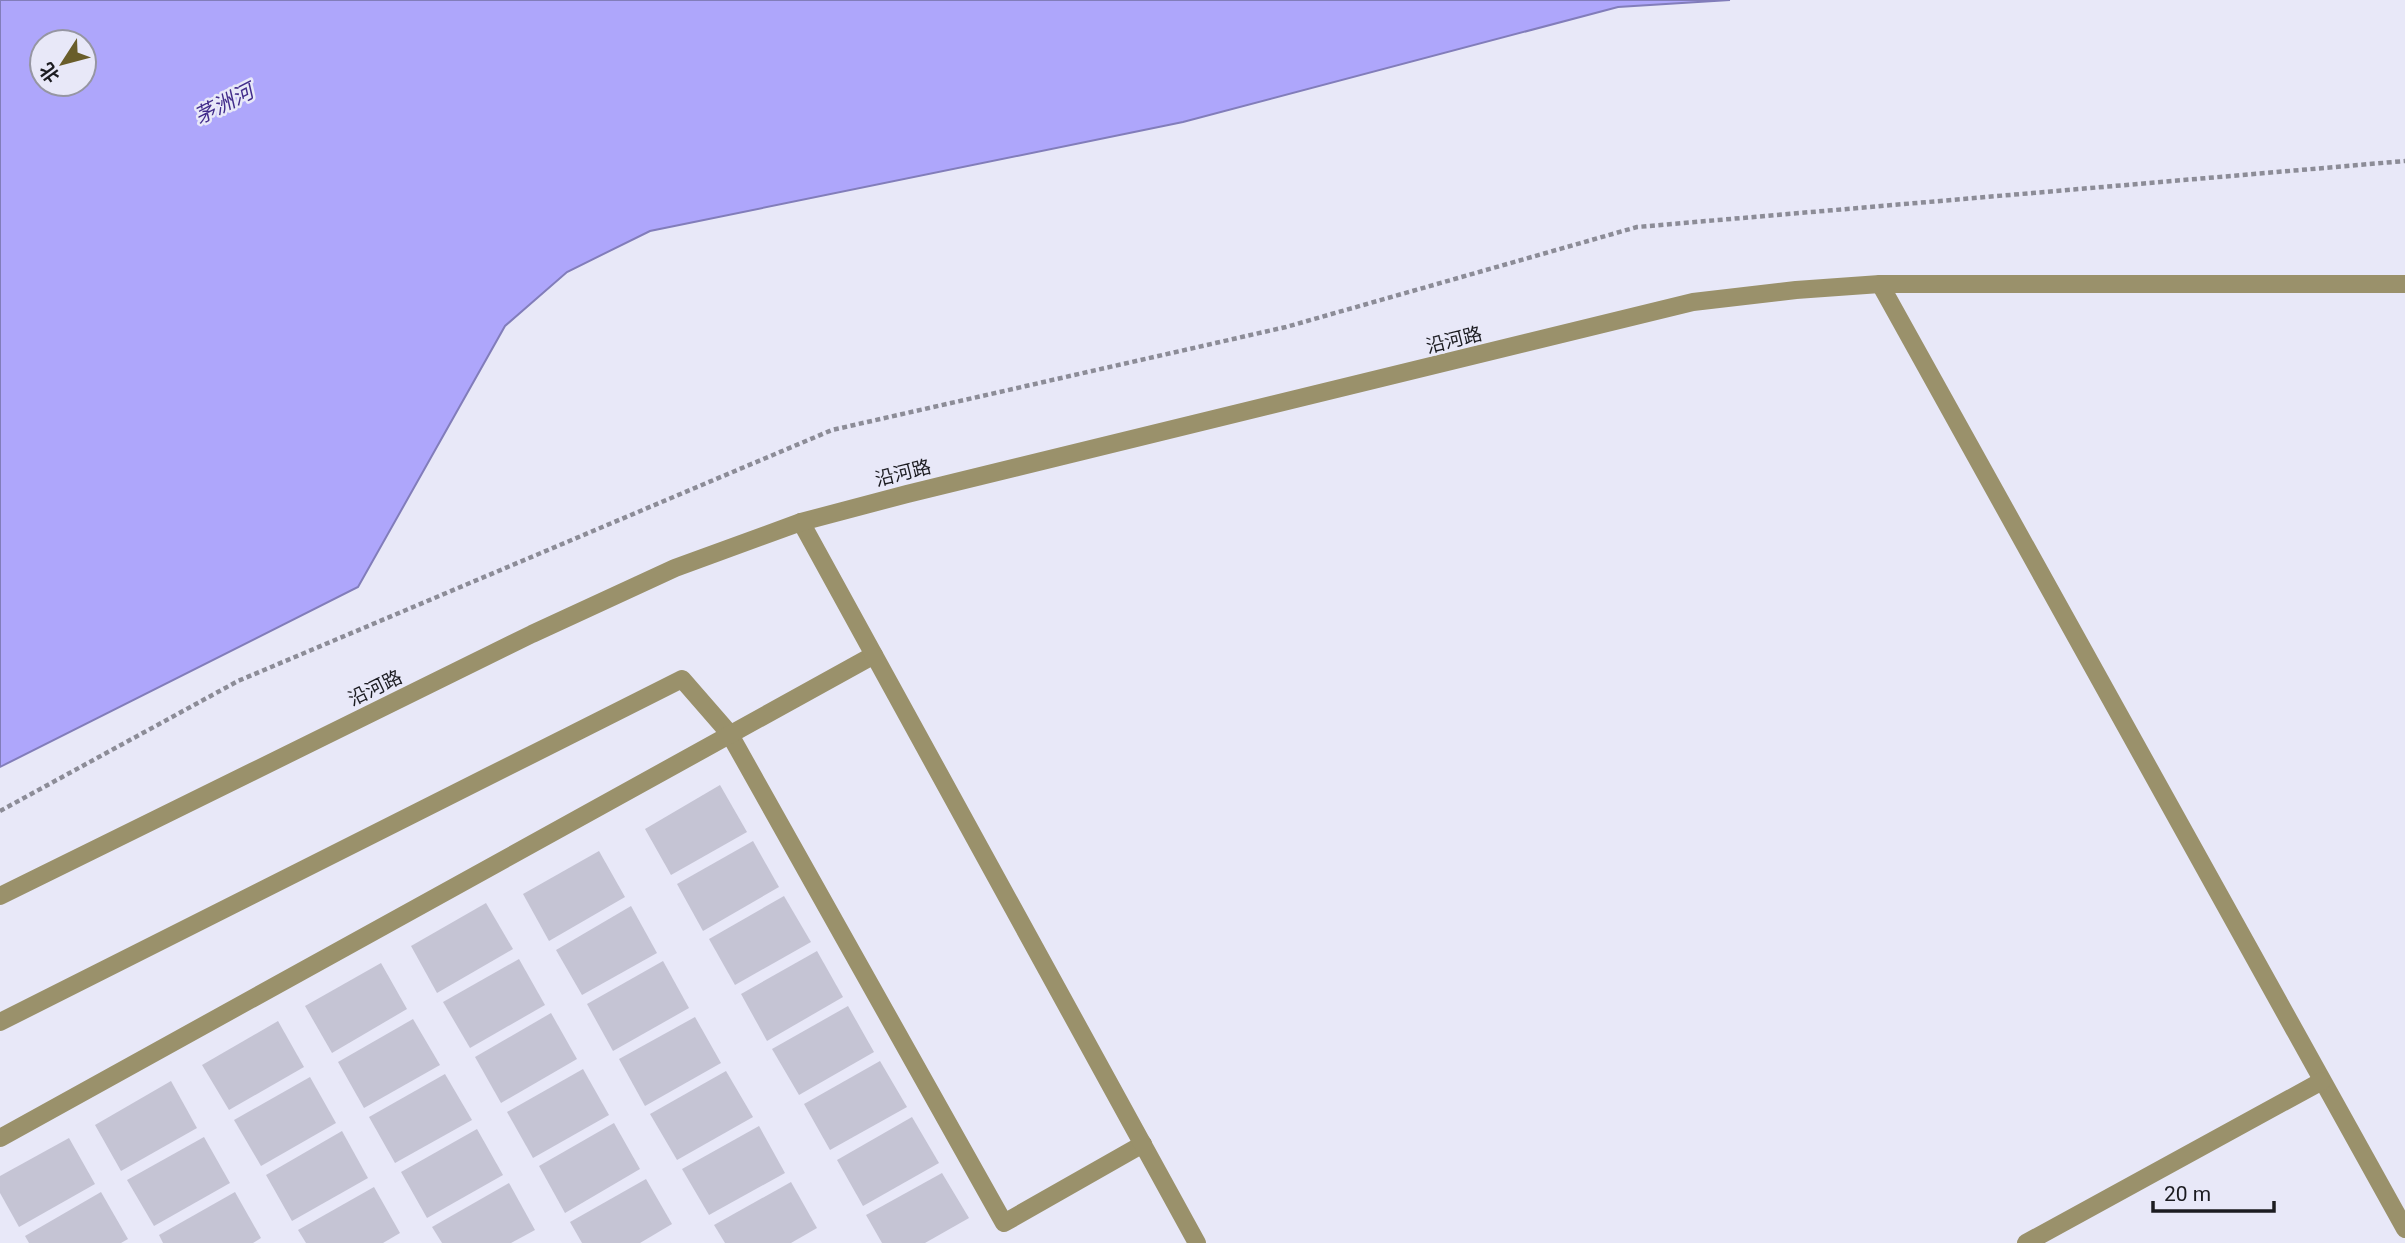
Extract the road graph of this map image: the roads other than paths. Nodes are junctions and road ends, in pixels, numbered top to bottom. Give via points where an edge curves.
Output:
1 (1880, 284) junction
2 (2405, 284) edge
3 (801, 522) junction
4 (874, 655) junction
5 (729, 733) junction
6 (0, 897) edge
7 (0, 1022) edge
8 (2322, 1081) junction
9 (0, 1138) edge
10 (1143, 1144) junction
11 (2405, 1229) edge
12 (1197, 1243) edge
13 (2026, 1243) edge

1 - 2 street, 沿河路
1 - 3 street, 沿河路 via 1693,302
1 - 8 street
3 - 4 street
3 - 6 street, 沿河路 via 675,568 544,628
4 - 5 street
4 - 10 street
5 - 7 street via 682,680
5 - 9 street
5 - 10 street via 1004,1223
8 - 11 street
8 - 13 street
10 - 12 street

